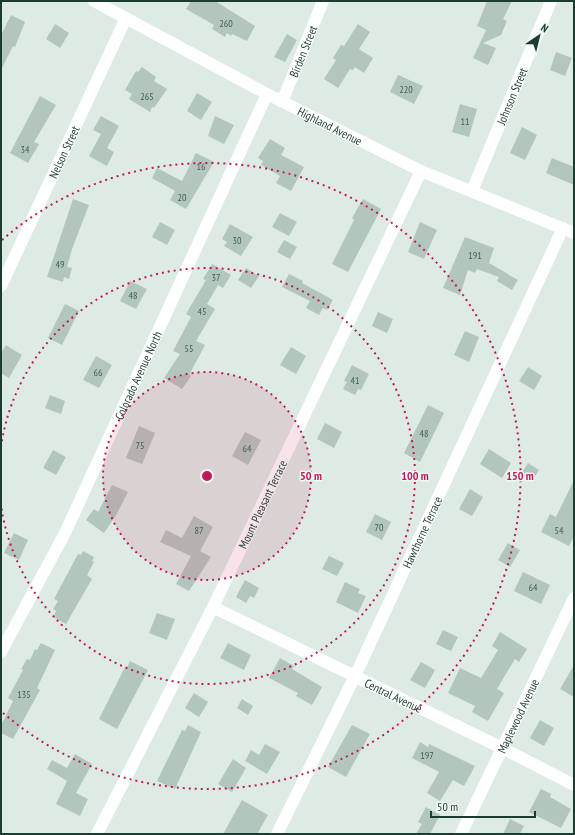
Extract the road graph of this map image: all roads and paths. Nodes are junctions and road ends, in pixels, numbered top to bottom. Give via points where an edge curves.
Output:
1 (94, 1) edge
2 (324, 1) edge
3 (551, 1) edge
4 (106, 4) edge
5 (126, 18) junction
6 (267, 94) junction
7 (282, 102) junction
8 (421, 171) junction
9 (472, 191) junction
10 (563, 228) junction
11 (574, 232) edge
12 (1, 286) edge
13 (574, 598) edge
14 (213, 607) junction
15 (1, 652) edge
16 (355, 676) junction
17 (502, 748) junction
18 (574, 785) edge
19 (98, 834) edge
20 (277, 834) edge
21 (461, 834) edge

1 - 4 street, Highland Avenue
2 - 7 street, Birden Street
3 - 9 street, Johnson Street
4 - 5 street, Highland Avenue
5 - 6 street, Highland Avenue
5 - 12 street, Nelson Street
6 - 7 street, Highland Avenue
6 - 15 street, Colorado Avenue North via 65,533
7 - 8 street, Highland Avenue
8 - 9 street, Highland Avenue
8 - 14 street, Mount Pleasant Terrace
9 - 10 street, Highland Avenue
10 - 11 street, Highland Avenue
10 - 16 street, Hawthorne Terrace
13 - 17 street, Maplewood Avenue
14 - 16 street, Central Avenue
14 - 19 street, Mount Pleasant Terrace
16 - 17 street, Central Avenue
16 - 20 street, Hawthorne Terrace
17 - 18 street, Central Avenue
17 - 21 street, Maplewood Avenue

